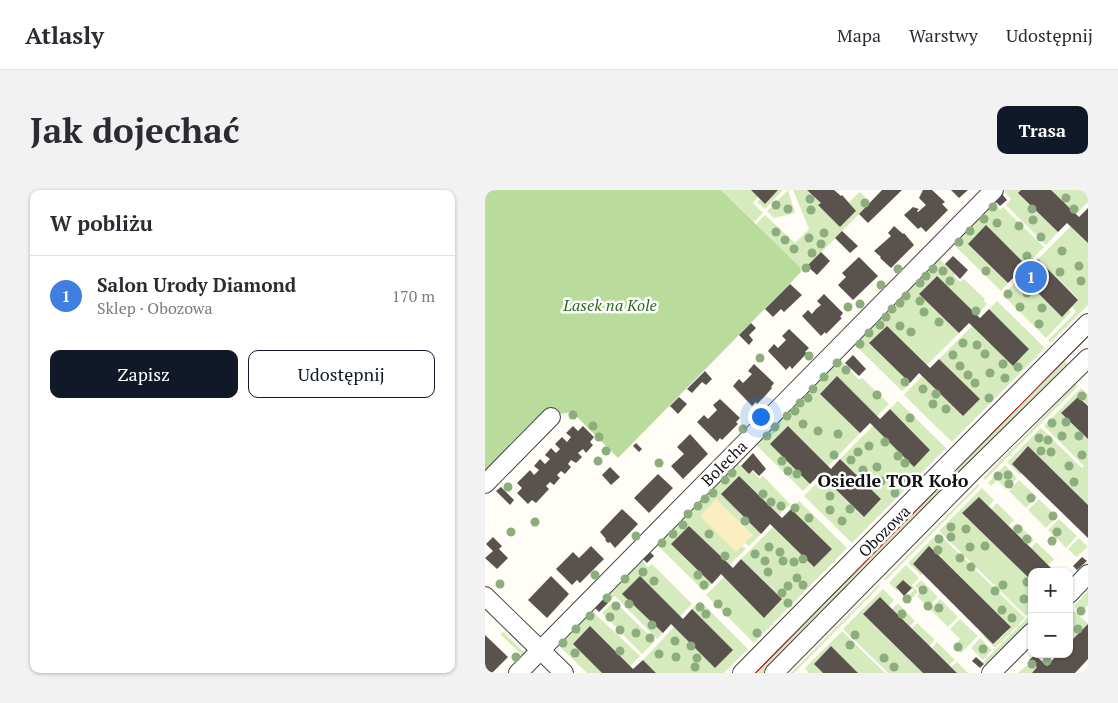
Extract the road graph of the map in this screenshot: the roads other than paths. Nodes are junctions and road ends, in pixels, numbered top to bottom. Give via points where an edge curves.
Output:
1 (994, 190) edge
2 (1088, 323) edge
3 (1088, 358) edge
4 (551, 417) dead end
5 (485, 484) edge
6 (1088, 574) edge
7 (1073, 590) edge
8 (485, 596) edge
9 (1028, 636) edge
10 (540, 650) junction
11 (518, 673) edge
12 (563, 673) edge
13 (743, 673) edge
14 (774, 673) edge
15 (991, 673) edge

1 - 10 street, Bolecha
2 - 13 street, Obozowa
3 - 14 street, Obozowa
4 - 5 street
6 - 7 street
8 - 10 street
9 - 15 street
10 - 11 street, Bolecha
10 - 12 street

